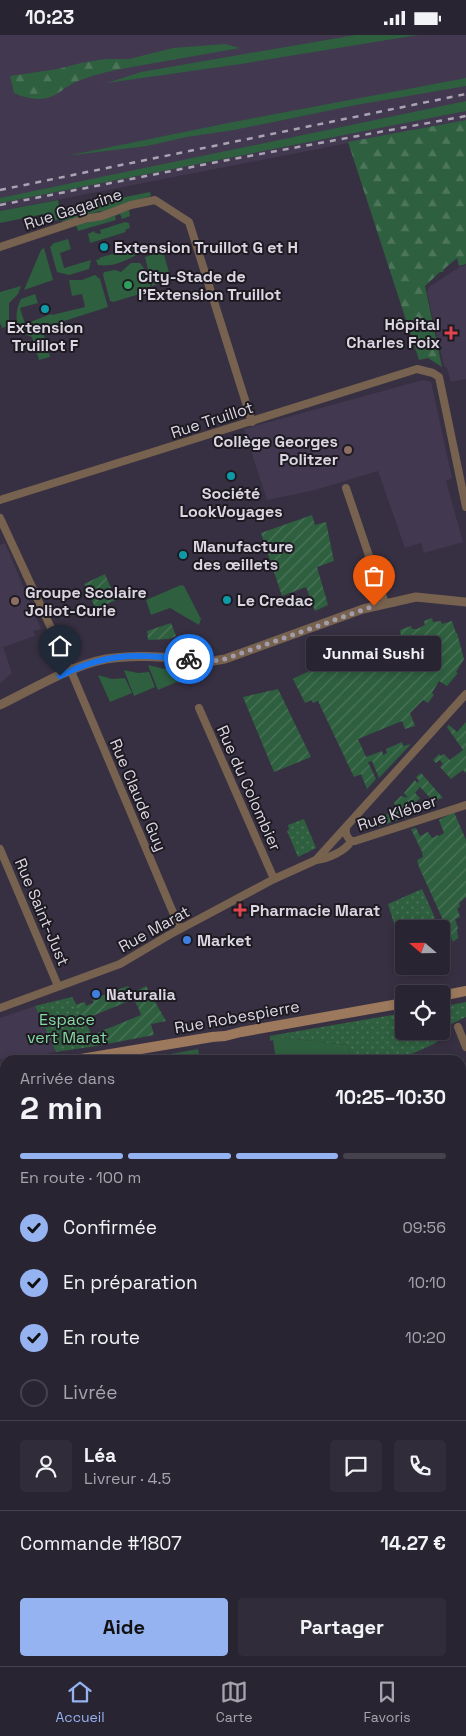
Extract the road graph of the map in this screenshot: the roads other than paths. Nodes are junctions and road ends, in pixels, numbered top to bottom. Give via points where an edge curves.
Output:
1 (0, 247) edge
2 (252, 422) junction
3 (346, 488) dead end
4 (0, 500) edge
5 (466, 507) edge
6 (0, 518) edge
7 (385, 603) junction
8 (466, 603) edge
9 (71, 671) junction
10 (466, 694) edge
11 (0, 705) edge
12 (199, 708) dead end
13 (466, 805) edge
14 (346, 828) junction
15 (351, 841) junction
16 (0, 849) edge
17 (316, 860) junction
18 (274, 879) junction
19 (180, 929) junction
20 (58, 986) junction
21 (466, 991) edge
22 (450, 994) edge
23 (395, 1005) edge
24 (0, 1008) edge
25 (458, 1027) dead end
26 (466, 1047) edge
27 (105, 1055) edge

1 - 2 street, Rue Gagarine via 154,200 189,222
2 - 4 street, Rue Truillot
2 - 5 street, Rue Truillot via 417,369 433,373 439,377
3 - 7 street
6 - 9 street
7 - 8 street via 416,597
7 - 9 street via 225,659 140,656 105,659
9 - 11 street
9 - 19 street, Rue Claude Guy
10 - 14 street, Rue Marat
12 - 18 street, Rue du Colombier
13 - 15 street, Rue Kléber
14 - 15 street, Rue Kléber
14 - 17 street, Rue Marat
15 - 17 street, Rue Marat via 346,848
16 - 20 street, Rue Saint-Just
17 - 18 street, Rue Marat
18 - 19 street, Rue Marat
19 - 20 street, Rue Marat via 120,963
20 - 24 street, Rue Marat
21 - 22 main road
23 - 27 main road, Rue Robespierre
25 - 26 street

